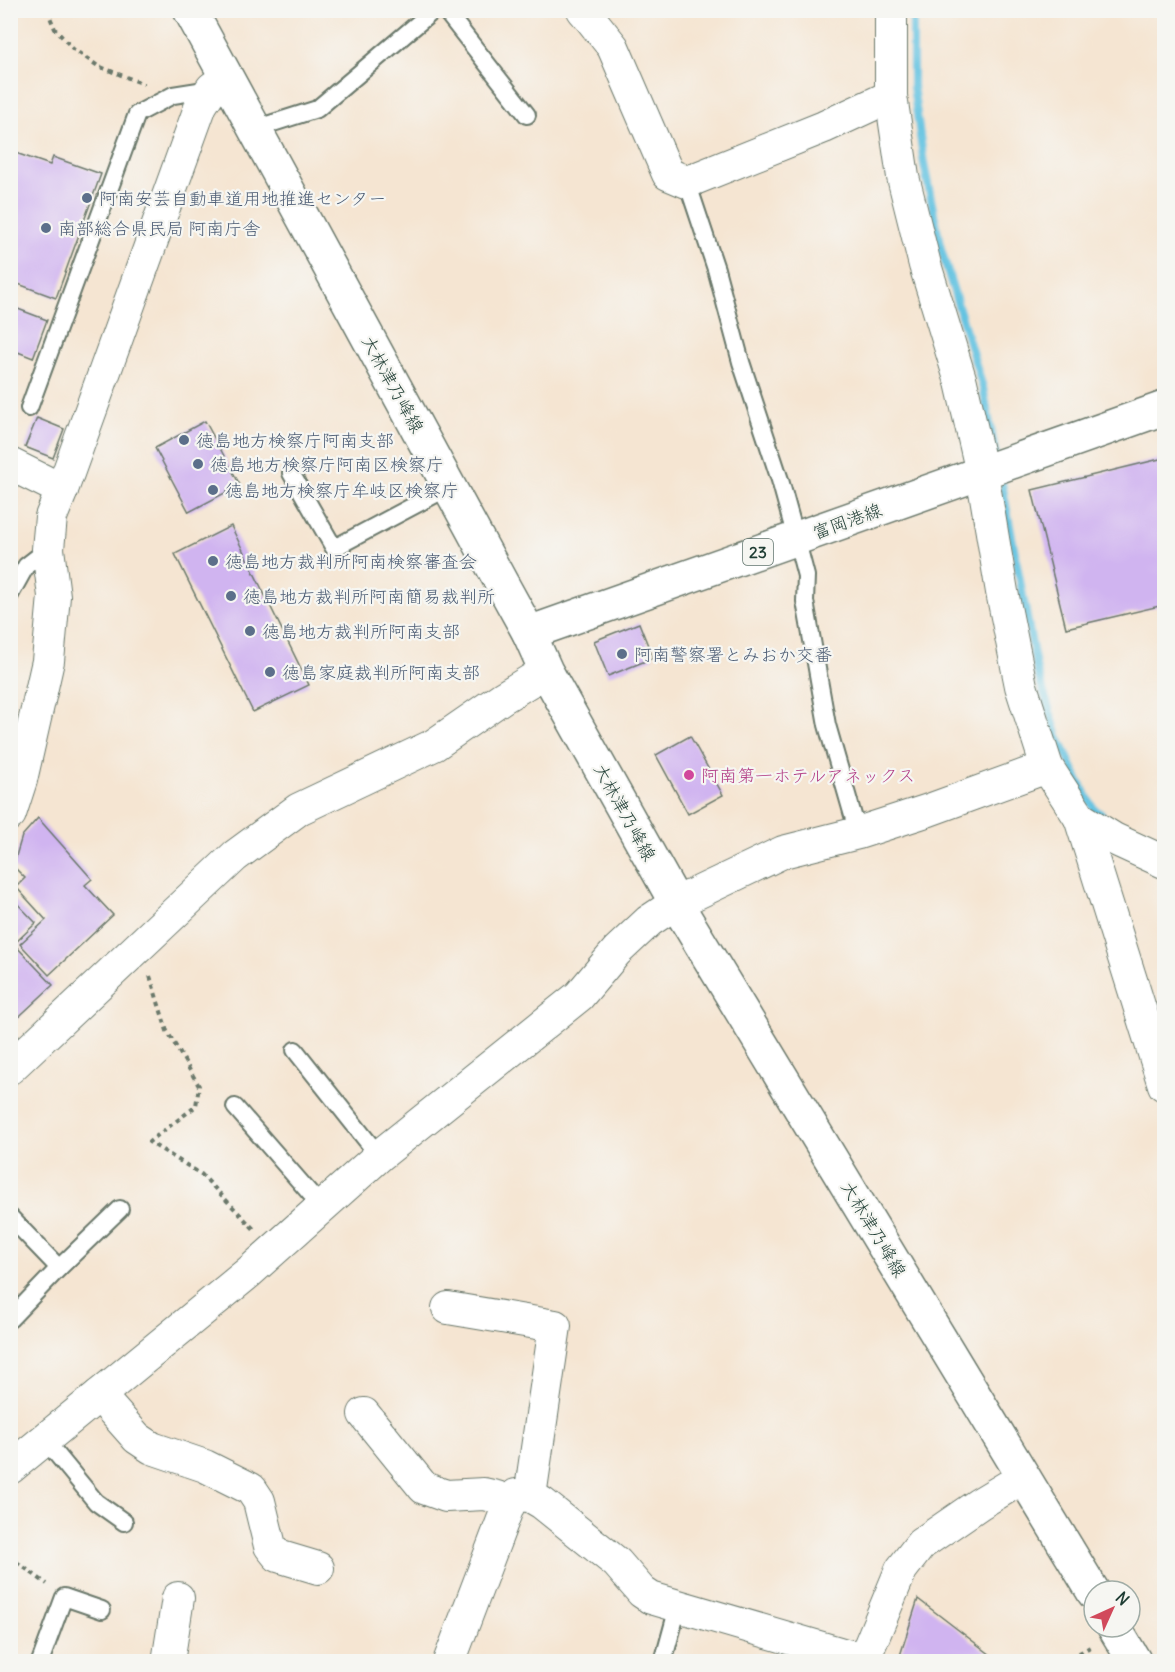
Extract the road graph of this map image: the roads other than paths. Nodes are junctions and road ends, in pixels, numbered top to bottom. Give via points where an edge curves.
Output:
1 (190, 10) edge
2 (434, 10) edge
3 (445, 10) edge
4 (583, 10) edge
5 (891, 10) edge
6 (219, 83) junction
7 (891, 96) junction
8 (527, 115) dead end
9 (254, 129) junction
10 (687, 182) junction
11 (29, 408) dead end
12 (1164, 408) edge
13 (10, 464) edge
14 (985, 472) junction
15 (291, 473) dead end
16 (449, 487) junction
17 (63, 490) junction
18 (796, 538) junction
19 (48, 549) junction
20 (10, 595) edge
21 (529, 633) junction
22 (546, 671) junction
23 (1047, 767) junction
24 (10, 814) edge
25 (1080, 818) junction
26 (858, 833) junction
27 (1164, 862) edge
28 (676, 903) junction
29 (295, 1050) dead end
30 (10, 1068) edge
31 (1164, 1085) edge
32 (235, 1107) dead end
33 (379, 1156) junction
34 (322, 1207) junction
35 (120, 1209) dead end
36 (10, 1217) edge
37 (59, 1268) junction
38 (448, 1308) dead end
39 (10, 1319) edge
40 (99, 1395) junction
41 (364, 1414) dead end
42 (45, 1440) junction
43 (10, 1468) edge
44 (1024, 1477) junction
45 (519, 1500) junction
46 (124, 1522) dead end
47 (318, 1568) dead end
48 (1086, 1579) edge
49 (178, 1598) dead end
50 (678, 1607) junction
51 (102, 1610) dead end
52 (866, 1657) edge
53 (40, 1662) edge
54 (168, 1662) edge
55 (449, 1662) edge
56 (663, 1662) edge

1 - 6 main road, 大林津乃峰線
2 - 9 lane via 318,109
3 - 8 lane
4 - 10 street via 613,47 668,174
5 - 7 street
6 - 9 main road, 大林津乃峰線
6 - 11 lane via 173,95 137,114
6 - 17 street via 201,105
7 - 10 street via 824,128
7 - 14 street via 903,177 925,265
9 - 16 main road, 大林津乃峰線
10 - 18 lane
12 - 14 main road, 富岡港線 / 23
13 - 17 street
14 - 18 main road, 富岡港線 / 23
14 - 23 street via 1002,592 1021,686
15 - 16 lane via 334,549
16 - 21 main road, 大林津乃峰線
17 - 19 street via 51,517
18 - 21 main road, 富岡港線 / 23
18 - 26 lane via 806,576 805,601 827,725
19 - 20 lane via 27,566
19 - 24 street via 54,596 48,661
21 - 22 main road, 大林津乃峰線
22 - 28 main road, 大林津乃峰線
22 - 30 street via 434,745 299,809 235,856
23 - 25 street
23 - 26 street
25 - 27 street
25 - 31 street
26 - 28 street via 783,852
28 - 33 street via 649,921 617,951 579,996
28 - 44 main road, 大林津乃峰線
29 - 33 lane
32 - 34 lane
33 - 34 street
34 - 40 street
35 - 37 lane
36 - 37 lane
37 - 39 lane
38 - 45 street via 555,1326
40 - 42 street
40 - 47 street via 137,1438 152,1448 205,1466 251,1489 259,1501 270,1546 278,1556
41 - 45 street via 424,1488 446,1496 472,1494
42 - 43 street
42 - 46 lane via 96,1502
44 - 48 main road, 大林津乃峰線
44 - 52 street via 916,1549 901,1570
45 - 50 street via 542,1503 617,1563 642,1592
45 - 55 street
49 - 54 street
50 - 52 street via 853,1657
50 - 56 lane
51 - 53 lane via 64,1598

